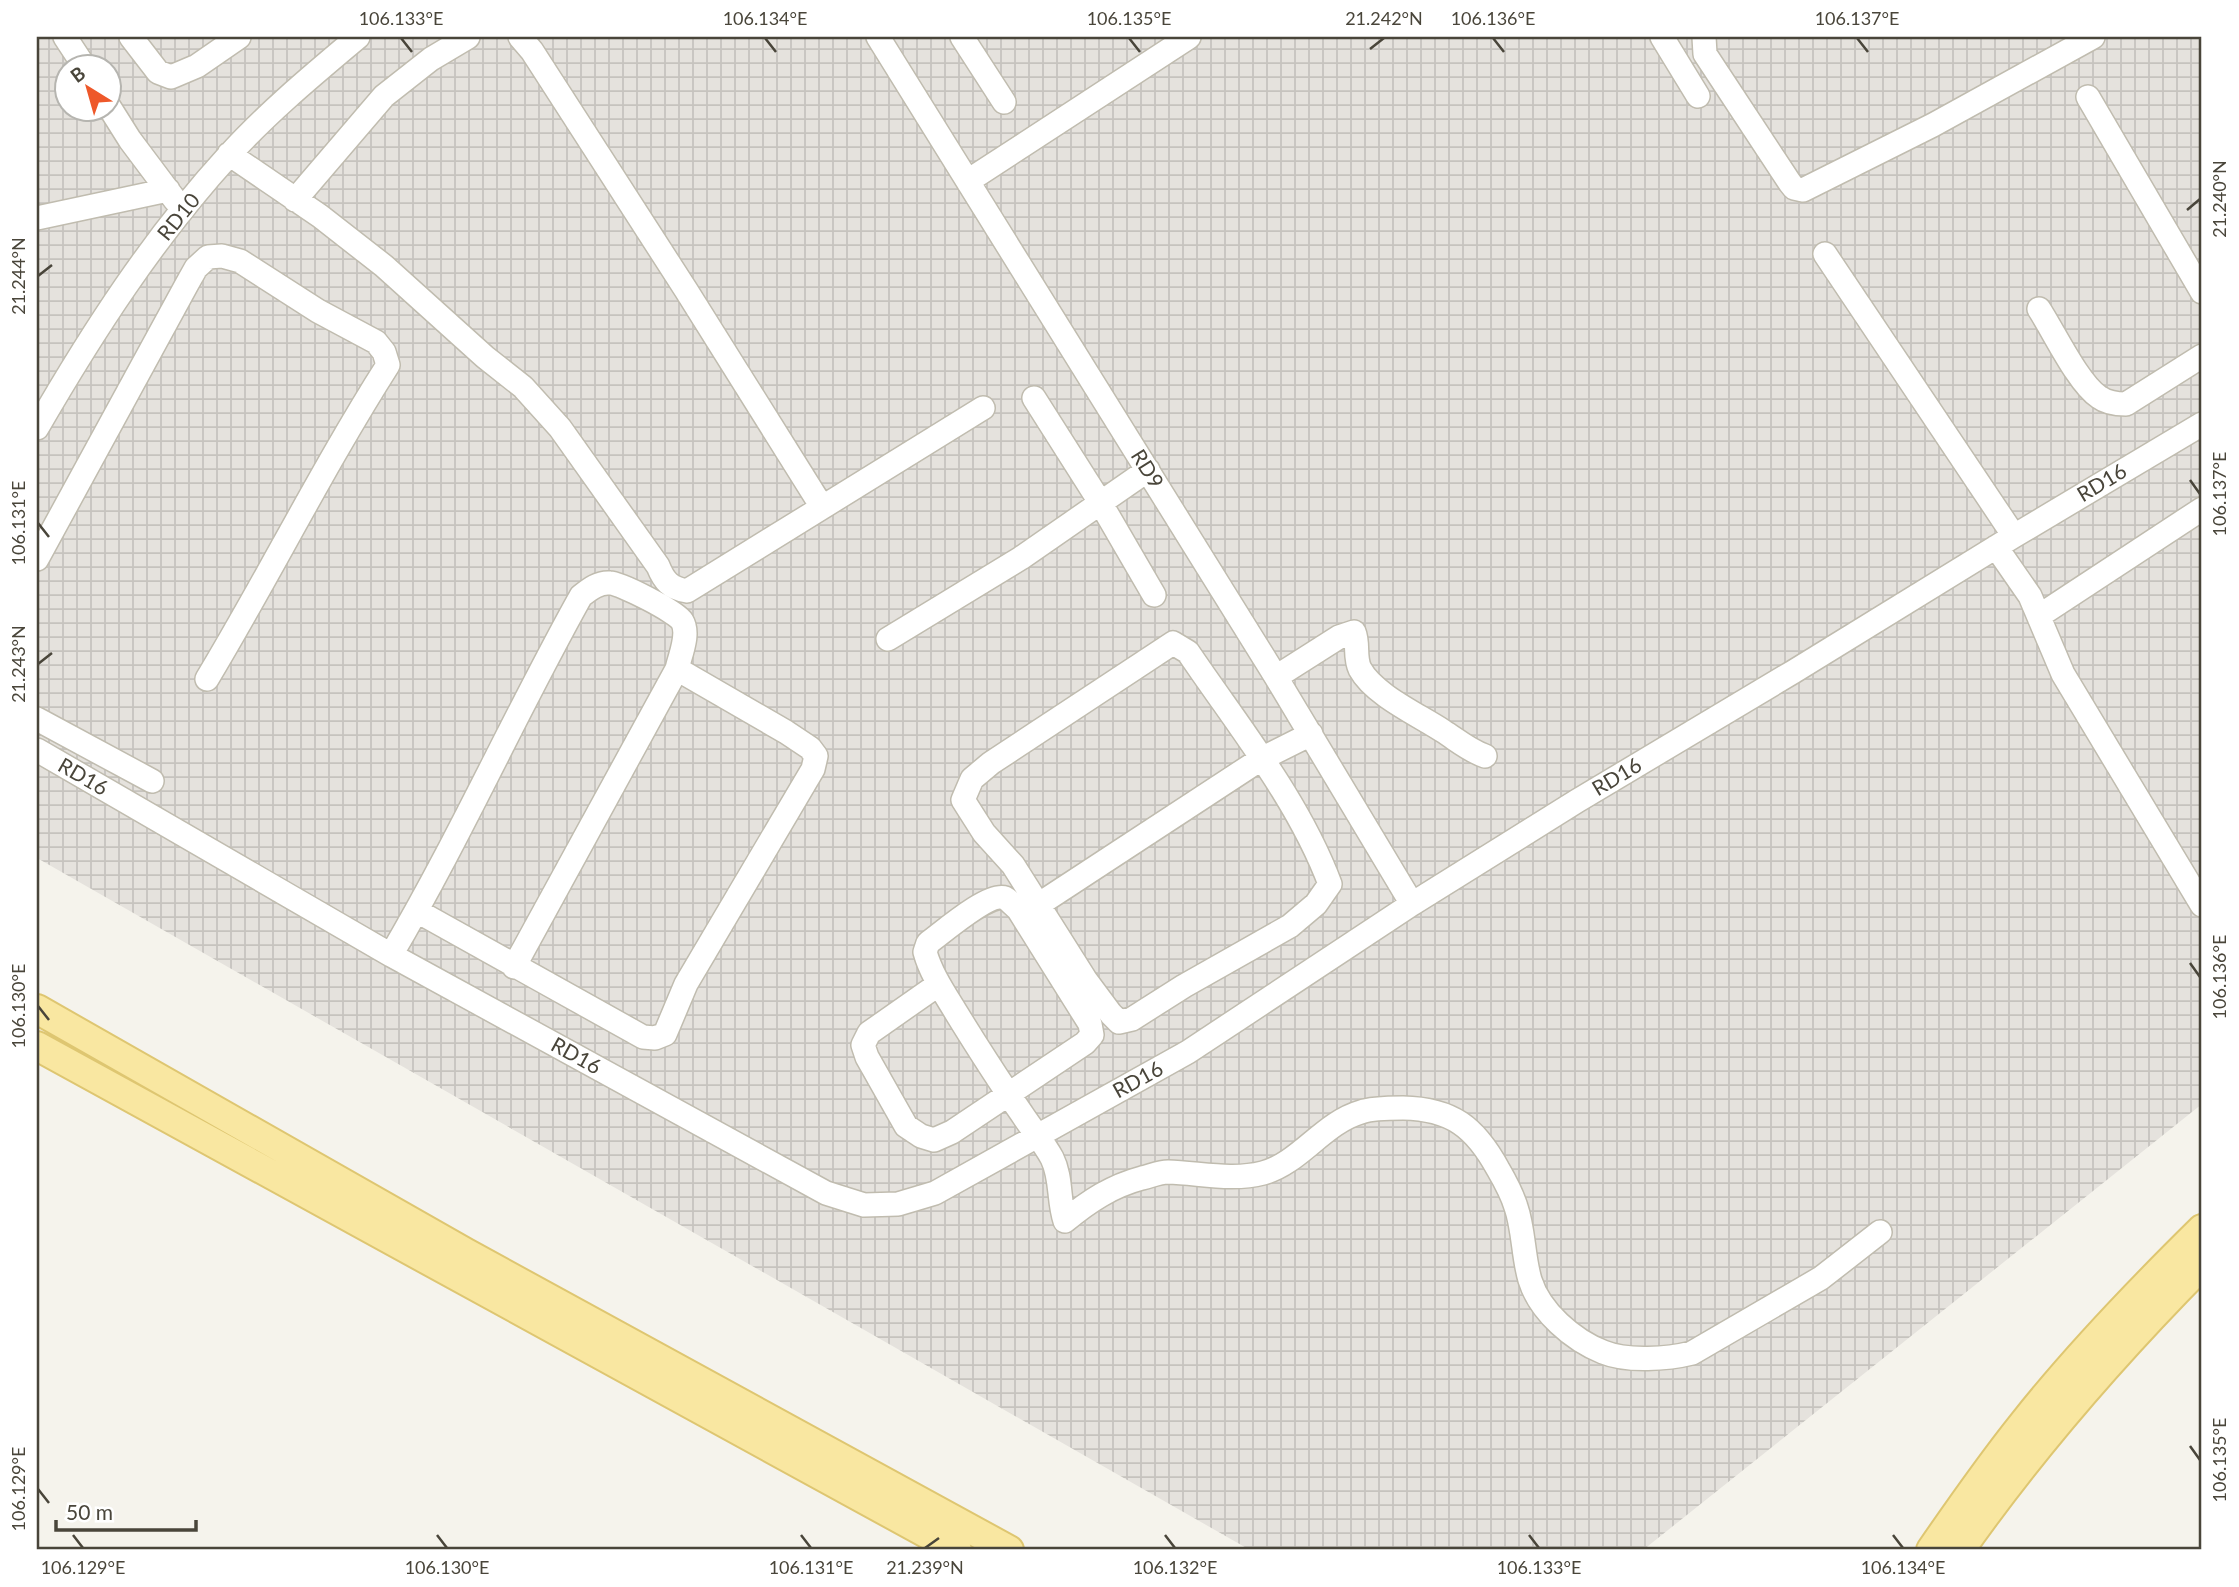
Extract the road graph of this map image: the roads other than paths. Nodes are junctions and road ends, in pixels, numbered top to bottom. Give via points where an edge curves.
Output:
1 (65, 37) edge
2 (131, 37) edge
3 (358, 37) edge
4 (468, 37) edge
5 (520, 37) edge
6 (878, 37) edge
7 (962, 37) edge
8 (1189, 37) edge
9 (1662, 37) edge
10 (1704, 37) edge
11 (2093, 37) edge
12 (229, 40) edge
13 (2060, 45) edge
14 (75, 52) edge
15 (1698, 96) dead end
16 (2088, 97) dead end
17 (1004, 102) dead end
18 (119, 122) edge
19 (229, 154) junction
20 (968, 181) junction
21 (168, 190) junction
22 (295, 200) junction
23 (183, 211) junction
24 (37, 218) edge
25 (1825, 254) dead end
26 (2202, 292) edge
27 (2039, 309) dead end
28 (2202, 356) edge
29 (1034, 398) dead end
30 (983, 408) dead end
31 (2202, 424) edge
32 (37, 428) edge
33 (1148, 470) junction
34 (1100, 502) junction
35 (822, 507) junction
36 (2202, 509) edge
37 (2005, 541) junction
38 (37, 559) edge
39 (1154, 595) dead end
40 (2039, 616) junction
41 (888, 639) dead end
42 (677, 669) junction
43 (1276, 677) junction
44 (207, 679) dead end
45 (37, 719) edge
46 (1311, 734) junction
47 (37, 750) edge
48 (1485, 756) dead end
49 (1261, 759) junction
50 (152, 781) dead end
51 (1412, 904) junction
52 (1038, 905) junction
53 (2202, 905) edge
54 (417, 911) junction
55 (391, 955) junction
56 (514, 967) junction
57 (939, 984) junction
58 (37, 1009) edge
59 (37, 1046) edge
60 (1008, 1093) junction
61 (1037, 1137) junction
62 (2202, 1229) edge
63 (1880, 1232) dead end
64 (2202, 1265) edge
65 (968, 1545) edge
66 (1009, 1550) edge
67 (1931, 1550) edge
68 (1960, 1550) edge

1 - 14 street
2 - 12 street via 158,72 171,77 197,66
3 - 19 street, RD10
4 - 22 street via 384,96
5 - 35 street
6 - 20 street, RD9
7 - 17 street
8 - 20 street
9 - 15 street
10 - 13 street via 1705,54 1790,183 1803,190 1933,125
11 - 13 street
16 - 26 street
18 - 21 street
19 - 22 street
19 - 23 street, RD10
20 - 33 street, RD9
21 - 23 street
21 - 24 street
22 - 35 street via 384,266 523,387 560,428 674,589 687,591
23 - 32 street, RD10 via 134,273
25 - 37 street
27 - 28 street via 2087,385 2100,398 2114,403 2126,404
29 - 34 street
30 - 35 street
31 - 37 street, RD16
33 - 34 street
33 - 43 street, RD9
34 - 39 street
34 - 41 street via 1021,558
36 - 40 street
37 - 40 street
37 - 51 street, RD16
38 - 44 street via 187,284 208,257 240,261 376,342 388,365
40 - 53 street via 2063,674
42 - 54 street via 685,634 684,622 675,612 612,582 593,586 581,596
42 - 56 street
42 - 56 street via 810,748 816,756 813,769 686,984 665,1034 643,1037
43 - 46 street, RD9
43 - 48 street via 1354,632 1356,659 1364,676 1408,712
45 - 50 street
46 - 49 street
46 - 51 street, RD9
47 - 55 street, RD16
49 - 52 street
49 - 52 street via 1297,814 1330,884 1316,904 1290,926 1132,1019 1119,1022 1084,979
49 - 52 street via 1188,652 1173,643 1161,650 991,763 966,789 963,800
51 - 61 street, RD16 via 1188,1052
54 - 55 street
54 - 56 street
55 - 61 street, RD16 via 827,1193 864,1205 898,1204 935,1193
57 - 60 street
57 - 60 street via 869,1033 863,1045 906,1126 934,1140
57 - 60 street via 925,952 928,943 995,897 1005,898 1018,909 1083,1010 1092,1035
58 - 65 main road
59 - 65 main road
60 - 61 street
61 - 63 street via 1058,1173 1065,1221 1120,1183 1164,1172 1250,1176 1278,1168 1361,1112 1403,1108 1440,1112 1462,1122 1485,1146 1517,1208 1530,1281 1539,1300 1579,1340 1605,1353 1634,1357 1692,1353 1821,1278
62 - 67 main road via 2054,1387
64 - 68 main road via 2088,1387
65 - 66 main road

